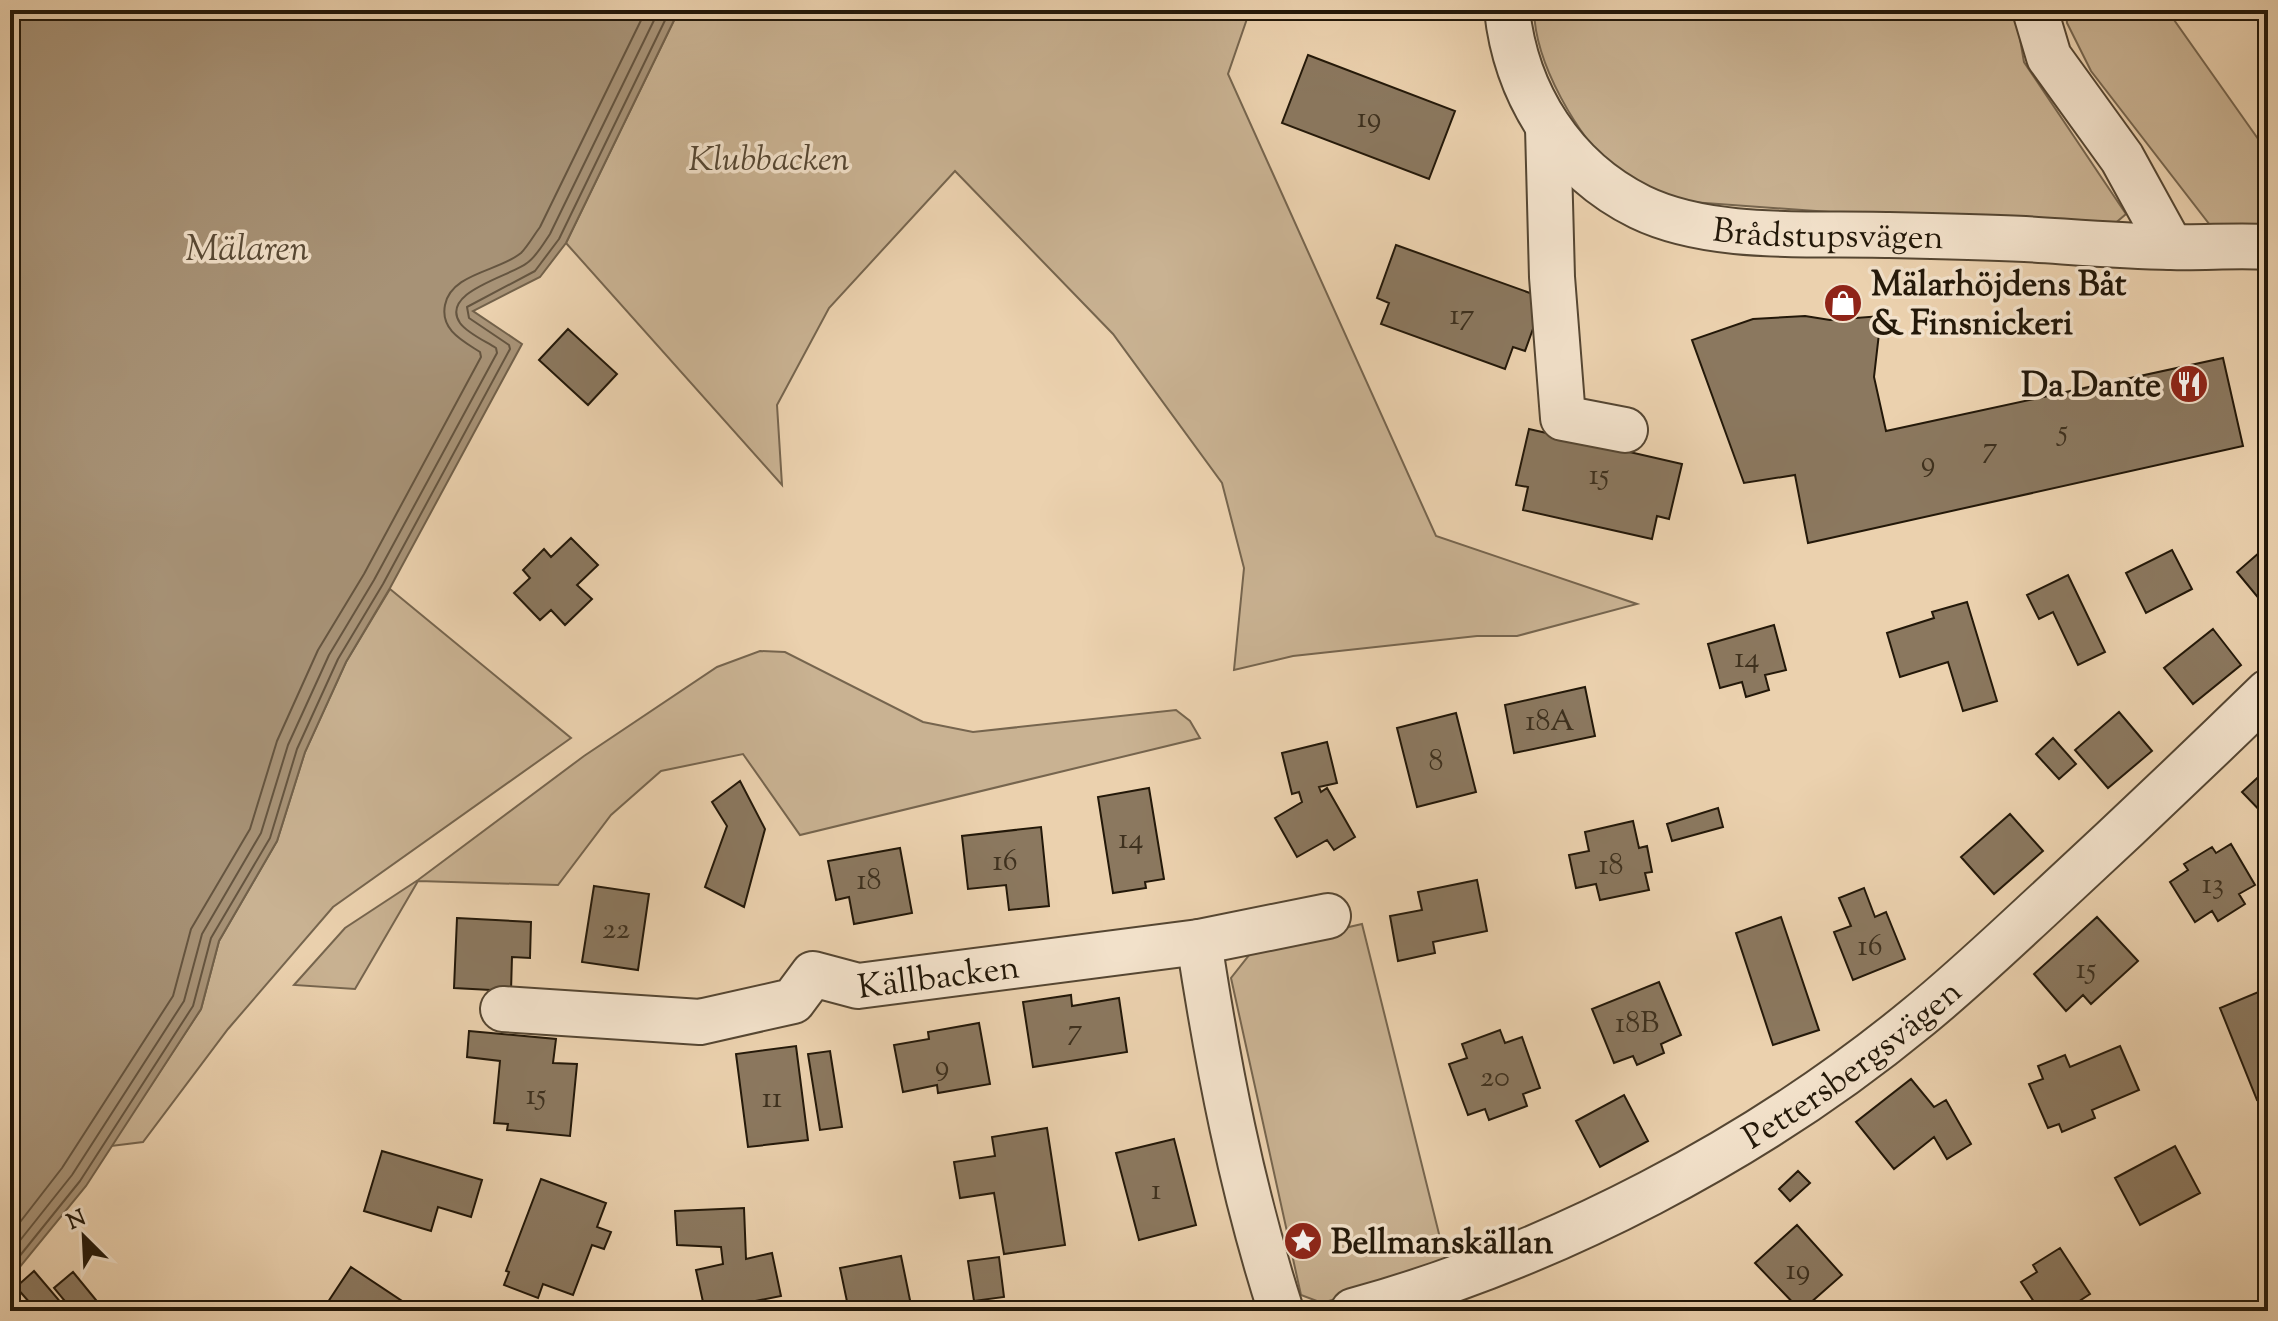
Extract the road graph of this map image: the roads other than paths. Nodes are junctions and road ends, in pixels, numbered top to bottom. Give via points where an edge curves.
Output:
1 (1507, 10) edge
2 (2035, 10) edge
3 (1548, 128) junction
4 (2171, 247) junction
5 (2268, 247) edge
6 (1625, 430) dead end
7 (2268, 692) edge
8 (1328, 916) dead end
9 (1199, 942) junction
10 (503, 1009) dead end
11 (1281, 1311) edge
12 (1353, 1311) edge

1 - 3 street, Brådstupsvägen via 1516,59
2 - 4 street via 2049,57 2122,158
3 - 4 street, Brådstupsvägen via 1594,178 1638,206 1697,225
3 - 6 street via 1563,418
4 - 5 street, Brådstupsvägen
7 - 12 street, Pettersbergsvägen via 1931,1007 1818,1091 1656,1191 1590,1224
8 - 9 street, Källbacken
9 - 10 street, Källbacken via 858,986 813,974 793,1001 700,1022
9 - 11 street via 1252,1213

